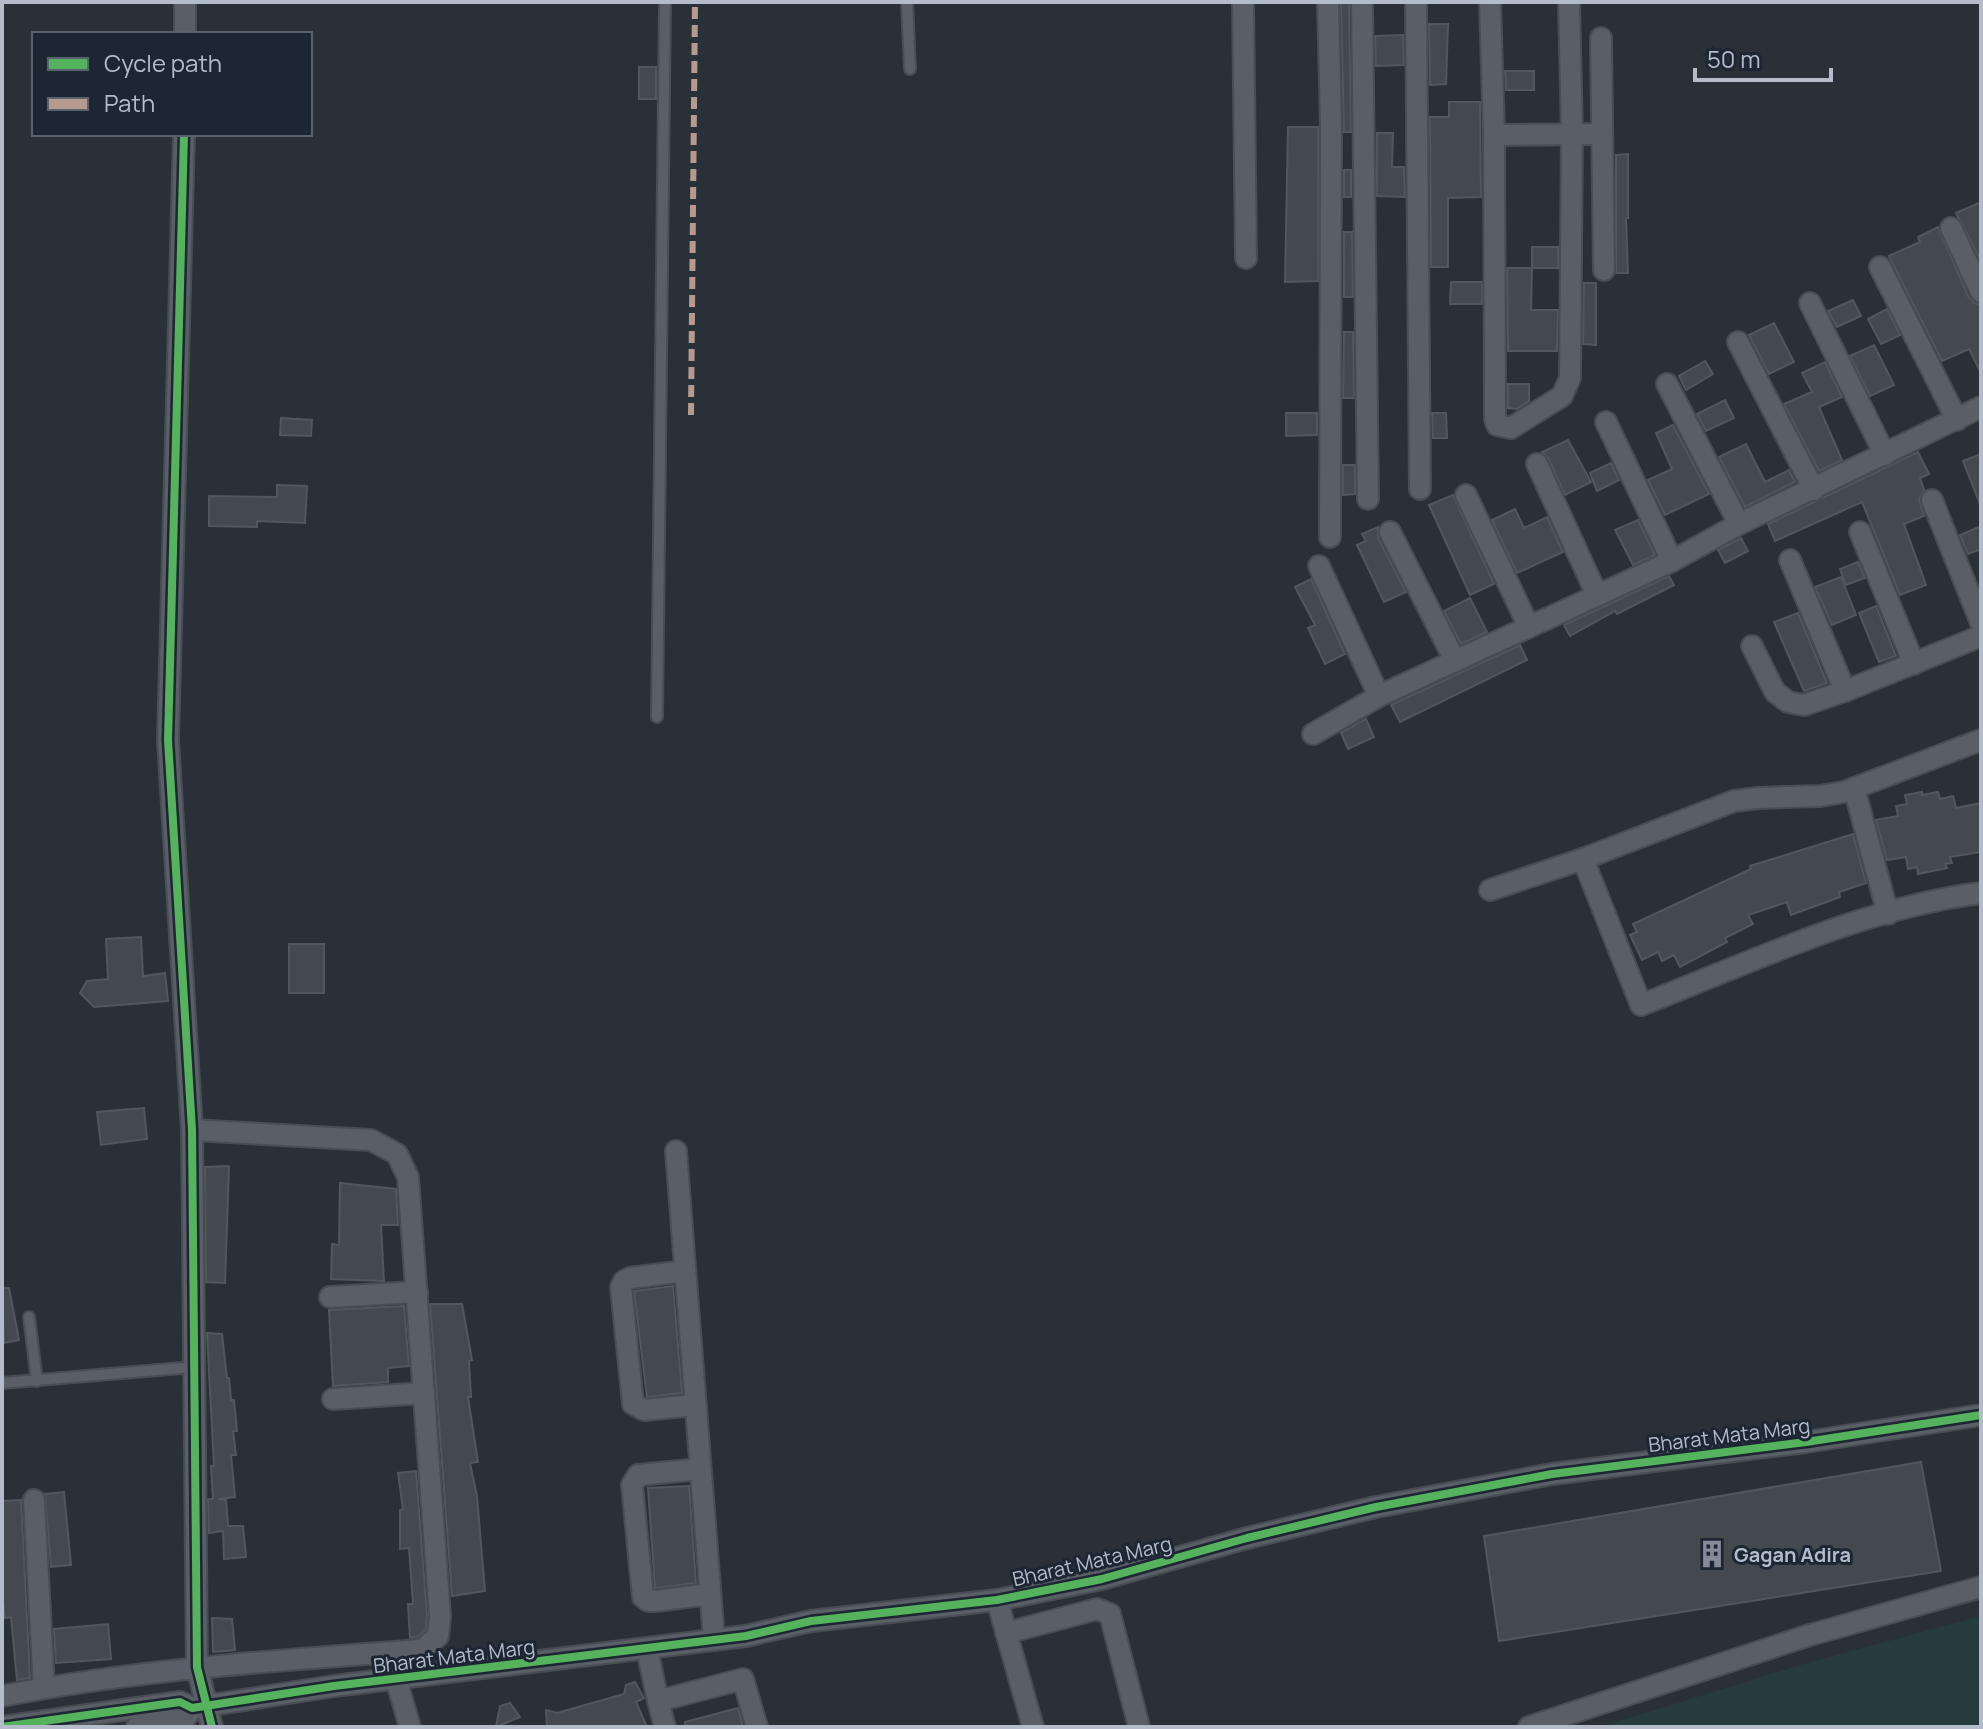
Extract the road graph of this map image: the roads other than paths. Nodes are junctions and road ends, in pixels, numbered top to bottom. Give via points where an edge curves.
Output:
1 (185, 2) edge
2 (665, 2) edge
3 (907, 2) edge
4 (1243, 2) edge
5 (1328, 2) edge
6 (1362, 2) edge
7 (1416, 2) edge
8 (1490, 2) edge
9 (1569, 2) edge
10 (185, 32) edge
11 (1601, 38) dead end
12 (910, 69) dead end
13 (1572, 134) junction
14 (1602, 134) junction
15 (1494, 135) junction
16 (184, 136) edge
17 (1951, 228) dead end
18 (1246, 258) dead end
19 (1880, 267) dead end
20 (1604, 270) dead end
21 (1981, 292) edge
22 (1810, 303) dead end
23 (1738, 342) dead end
24 (1667, 384) dead end
25 (1981, 407) edge
26 (1957, 420) junction
27 (1606, 422) dead end
28 (1885, 455) junction
29 (1537, 464) dead end
30 (1420, 489) dead end
31 (1814, 490) junction
32 (1466, 495) dead end
33 (1368, 499) dead end
34 (1932, 500) dead end
35 (1739, 524) junction
36 (1390, 532) dead end
37 (1860, 532) dead end
38 (1330, 537) dead end
39 (1790, 560) dead end
40 (1672, 561) junction
41 (1319, 566) dead end
42 (1597, 595) junction
43 (1981, 623) edge
44 (1529, 627) junction
45 (1981, 636) edge
46 (1752, 646) dead end
47 (1455, 661) junction
48 (1914, 664) junction
49 (1845, 691) junction
50 (1379, 696) junction
51 (657, 717) dead end
52 (1313, 734) dead end
53 (1981, 740) edge
54 (1854, 788) junction
55 (1583, 859) junction
56 (1490, 890) dead end
57 (1981, 893) edge
58 (1888, 914) junction
59 (192, 1130) junction
60 (676, 1151) dead end
61 (685, 1271) junction
62 (417, 1292) junction
63 (330, 1297) dead end
64 (29, 1317) dead end
65 (194, 1367) junction
66 (37, 1381) junction
67 (2, 1383) edge
68 (424, 1393) junction
69 (333, 1399) dead end
70 (695, 1405) junction
71 (1981, 1415) edge
72 (700, 1469) junction
73 (34, 1500) dead end
74 (1981, 1587) edge
75 (710, 1594) junction
76 (997, 1600) junction
77 (1006, 1633) junction
78 (714, 1640) junction
79 (647, 1649) junction
80 (197, 1667) junction
81 (396, 1679) junction
82 (44, 1688) junction
83 (2, 1696) edge
84 (658, 1701) junction
85 (198, 1707) junction
86 (2, 1727) edge
87 (137, 1727) edge
88 (212, 1727) edge
89 (410, 1727) edge
90 (665, 1727) edge
91 (757, 1727) edge
92 (1033, 1727) edge
93 (1139, 1727) edge
94 (1529, 1727) edge

1 - 10 street
2 - 51 lane
3 - 12 lane
4 - 18 street
5 - 38 street
6 - 33 street
7 - 30 street
8 - 15 street
9 - 13 street
11 - 14 street
13 - 14 street
13 - 15 street
13 - 15 street via 1570,378 1562,396 1511,428 1497,425 1495,419
14 - 20 street
16 - 59 street via 168,740
17 - 21 street
19 - 26 street
22 - 28 street
23 - 31 street
24 - 35 street
25 - 26 street
26 - 28 street
27 - 40 street
28 - 31 street
29 - 42 street
31 - 35 street
32 - 44 street
34 - 43 street
35 - 40 street
36 - 47 street
37 - 48 street
39 - 49 street
40 - 42 street
41 - 50 street
42 - 44 street
44 - 47 street
45 - 48 street
46 - 49 street via 1775,692 1788,702 1815,703
47 - 50 street
48 - 49 street
50 - 52 street
53 - 54 street
54 - 55 street via 1820,796 1734,801
54 - 58 street
55 - 56 street
55 - 58 street via 1641,1005
57 - 58 street
59 - 62 street via 371,1140 397,1154 408,1177
59 - 65 street
60 - 61 street
61 - 70 street
61 - 70 street via 630,1278 621,1287 633,1404 644,1410
62 - 63 street
62 - 68 street
64 - 66 lane
65 - 66 lane
65 - 80 street
66 - 67 lane
68 - 69 street
68 - 80 street via 438,1636 422,1650
70 - 72 street
71 - 76 street, Bharat Mata Marg via 1456,1491
72 - 75 street
72 - 75 street via 638,1475 632,1485 643,1597 655,1601
73 - 82 street
74 - 94 street via 1810,1635
75 - 78 street
76 - 77 street
76 - 78 street, Bharat Mata Marg via 811,1621
77 - 92 street
77 - 93 street via 1097,1609 1110,1614
78 - 79 street, Bharat Mata Marg
79 - 81 street, Bharat Mata Marg
79 - 84 street
80 - 82 street
80 - 85 street
81 - 85 street, Bharat Mata Marg
81 - 89 street
82 - 83 street
84 - 90 street
84 - 91 street via 743,1679
85 - 86 street via 180,1702
85 - 87 street via 184,1720
85 - 88 street

